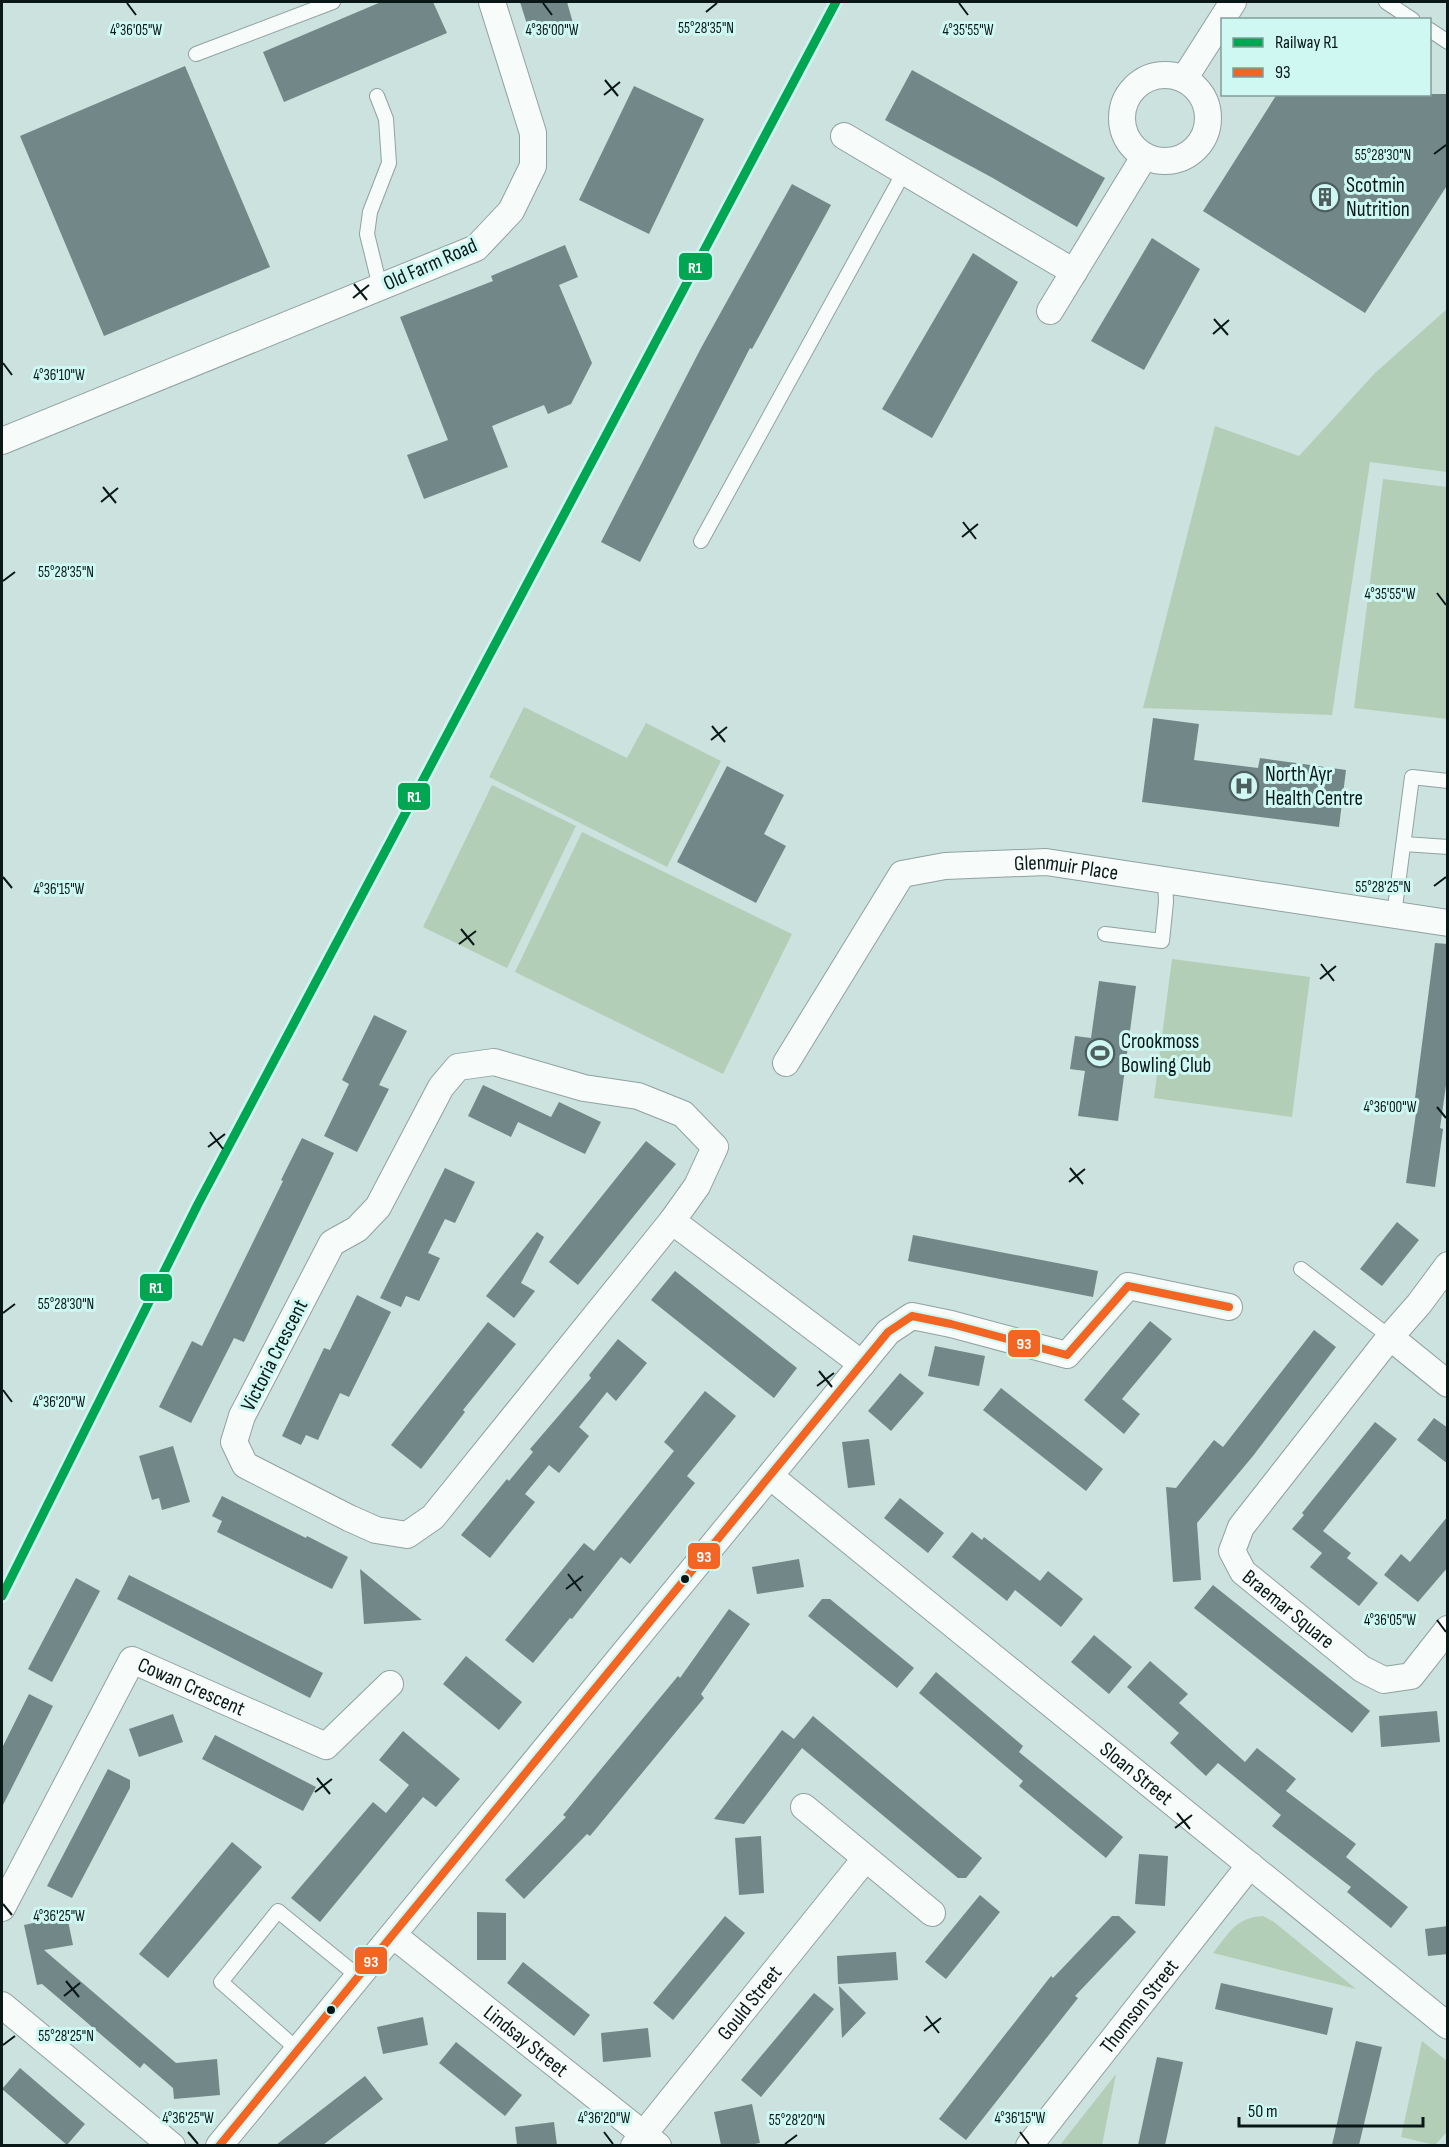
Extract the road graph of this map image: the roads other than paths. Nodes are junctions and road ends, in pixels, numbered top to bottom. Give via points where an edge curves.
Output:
1 (333, 2) edge
2 (492, 2) edge
3 (1386, 2) edge
4 (1225, 4) edge
5 (1410, 18) edge
6 (1431, 31) edge
7 (1448, 42) edge
8 (196, 54) dead end
9 (1184, 79) junction
10 (377, 96) dead end
11 (844, 136) dead end
12 (1144, 157) junction
13 (904, 172) junction
14 (1074, 272) junction
15 (380, 287) junction
16 (1050, 311) dead end
17 (2, 441) edge
18 (701, 541) dead end
19 (1448, 781) edge
20 (1404, 844) junction
21 (1448, 847) edge
22 (1165, 880) junction
23 (1394, 915) junction
24 (1448, 923) edge
25 (1105, 934) dead end
26 (786, 1063) dead end
27 (672, 1221) junction
28 (1448, 1265) edge
29 (1301, 1269) dead end
30 (1229, 1307) dead end
31 (1390, 1337) junction
32 (862, 1364) junction
33 (1448, 1384) edge
34 (770, 1476) junction
35 (1448, 1629) edge
36 (390, 1684) dead end
37 (804, 1807) dead end
38 (865, 1859) junction
39 (1250, 1866) junction
40 (2, 1908) edge
41 (932, 1913) dead end
42 (393, 1935) junction
43 (359, 1977) junction
44 (2, 2006) edge
45 (1448, 2026) edge
46 (298, 2050) junction
47 (645, 2142) edge
48 (172, 2145) edge
49 (219, 2145) edge
50 (1029, 2145) edge

1 - 8 lane
2 - 15 street, Old Farm Road via 533,133 533,166 511,211 477,248
3 - 5 lane
4 - 9 street
6 - 7 lane
9 - 12 street via 1158,75 1143,81 1126,98 1122,127 1131,146
9 - 12 street via 1197,88 1205,102 1208,117 1202,141 1179,159
10 - 15 lane via 386,119 389,163 370,212 367,234
11 - 13 street
12 - 14 street
13 - 14 street
13 - 18 lane
14 - 16 street
15 - 17 street, Old Farm Road
19 - 20 lane via 1412,777
20 - 21 lane
20 - 23 lane
22 - 23 street, Glenmuir Place
22 - 25 lane via 1162,941
22 - 26 street, Glenmuir Place via 1046,862 945,866 902,874
23 - 24 street, Glenmuir Place
27 - 27 street, Victoria Crescent via 433,1517 407,1535 376,1530 244,1465 234,1442 242,1416 332,1243 357,1229 378,1207 441,1087 458,1067 494,1062 584,1088 638,1096 683,1114 715,1147 697,1186
27 - 32 street
28 - 31 street
29 - 31 lane
30 - 32 street via 1128,1286 1067,1355 912,1317 888,1332
31 - 33 street
31 - 35 street, Braemar Square via 1242,1527 1232,1551 1243,1572 1362,1669 1384,1680 1411,1676
32 - 34 street
34 - 39 street, Sloan Street
34 - 42 street
36 - 40 street, Cowan Crescent via 326,1746 132,1660
37 - 38 street
38 - 41 street
38 - 47 street, Gould Street
39 - 45 street, Sloan Street
39 - 50 street, Thomson Street
42 - 43 street
42 - 47 street, Lindsay Street
43 - 46 street
43 - 46 lane via 278,1911 220,1982
44 - 48 street
46 - 49 street

